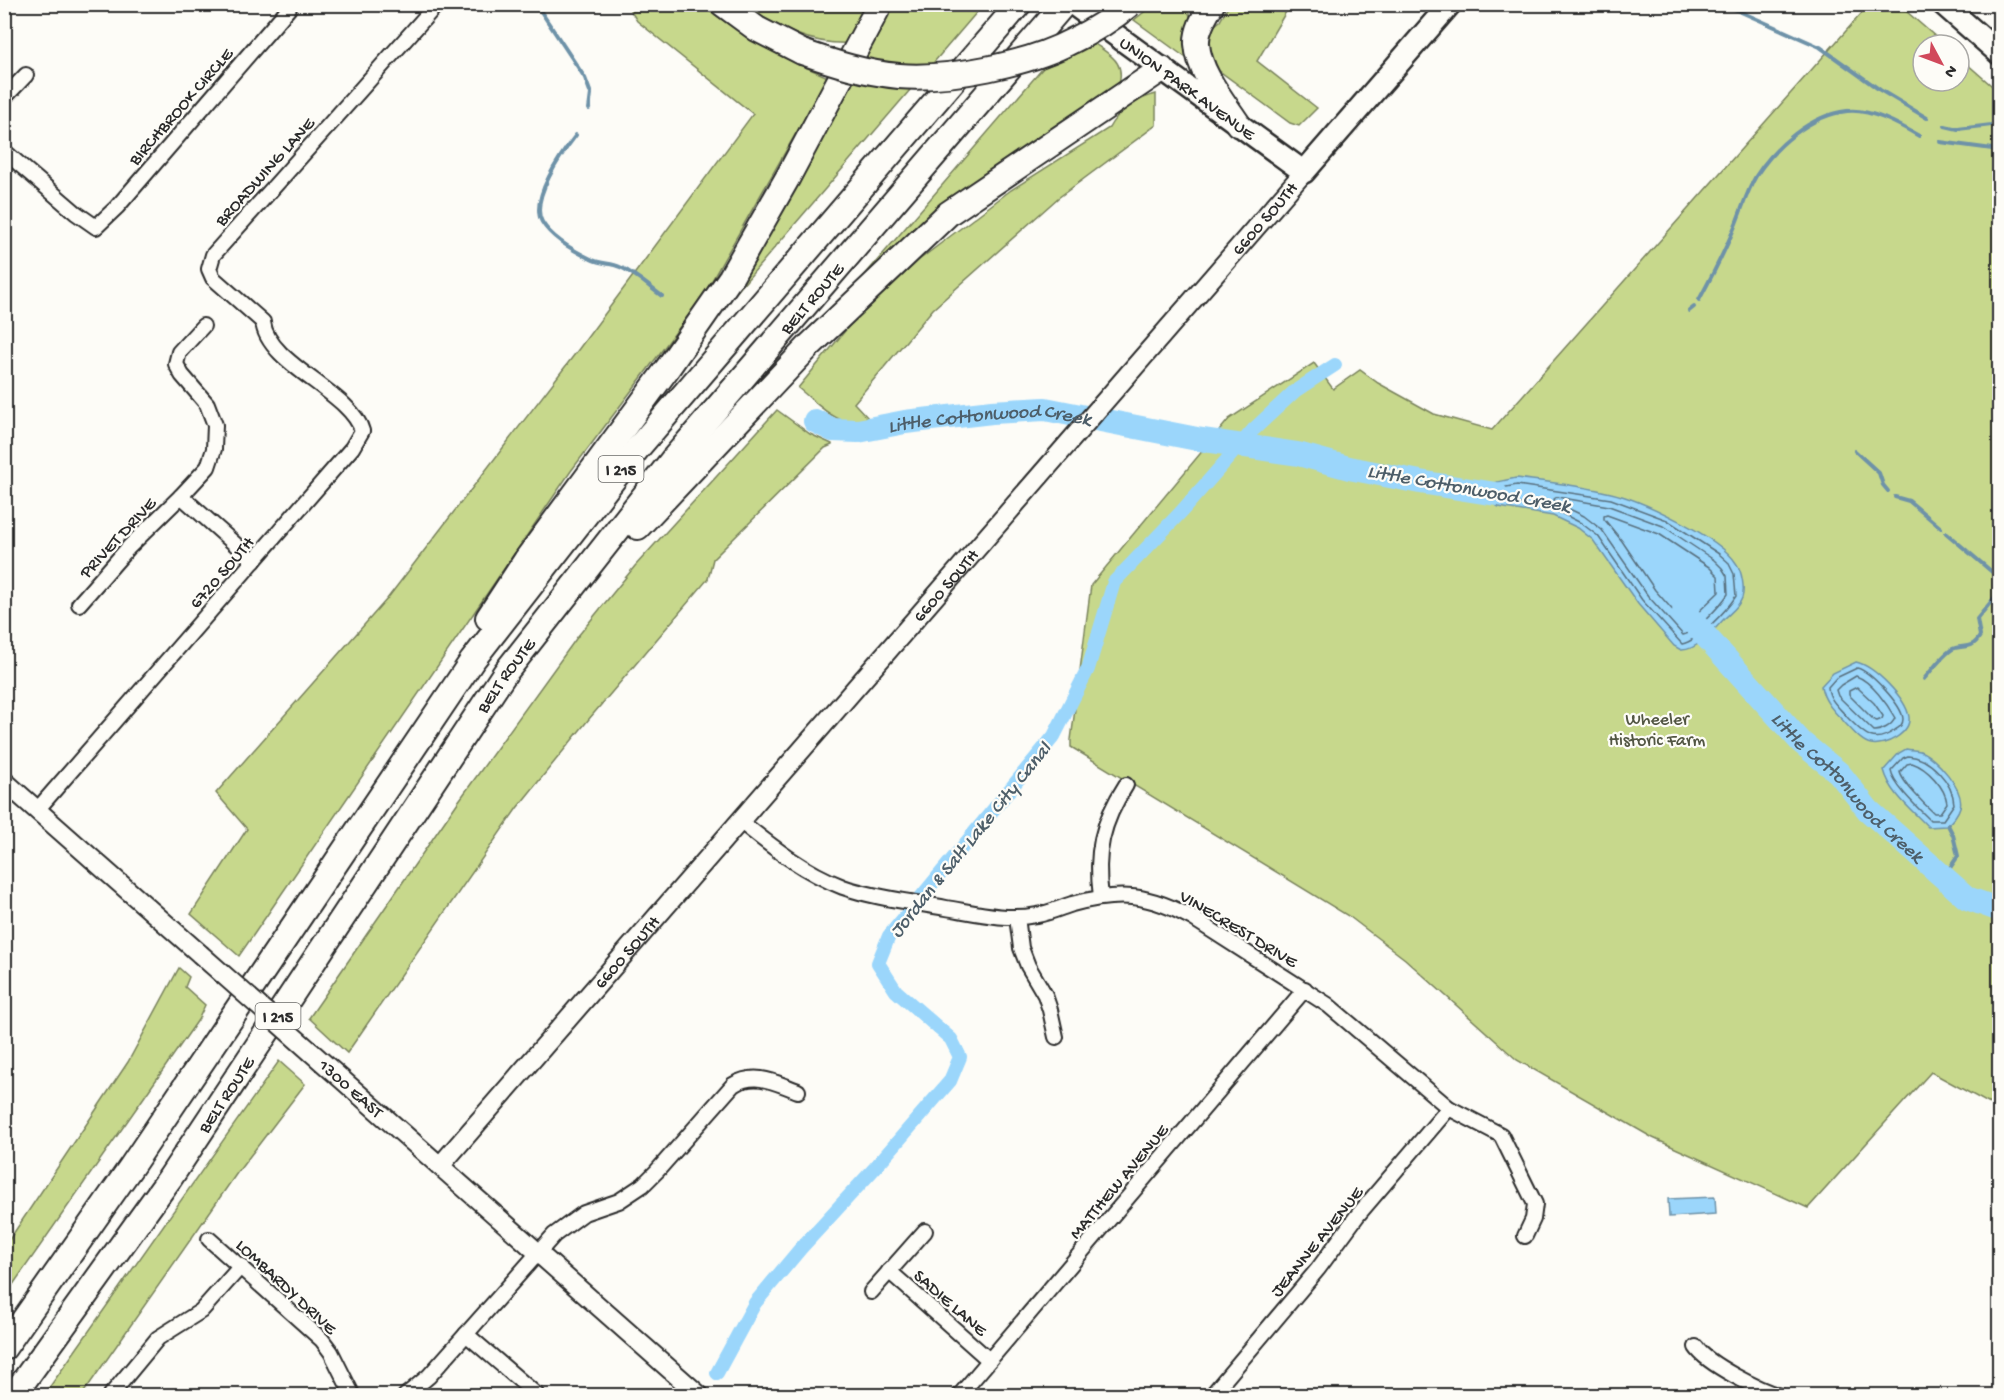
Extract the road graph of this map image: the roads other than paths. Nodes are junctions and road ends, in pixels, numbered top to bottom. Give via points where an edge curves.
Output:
1 (437, 4) edge
2 (723, 4) edge
3 (880, 4) edge
4 (1019, 4) edge
5 (1064, 4) edge
6 (1073, 4) edge
7 (1130, 4) edge
8 (1212, 4) edge
9 (1450, 4) edge
10 (1943, 4) edge
11 (289, 8) dead end
12 (1998, 50) edge
13 (1162, 69) junction
14 (26, 75) dead end
15 (4, 98) edge
16 (1238, 124) junction
17 (4, 151) edge
18 (1304, 172) junction
19 (203, 326) dead end
20 (291, 363) joint
21 (181, 496) junction
22 (254, 561) junction
23 (79, 604) dead end
24 (537, 633) junction
25 (4, 781) edge
26 (1125, 785) dead end
27 (37, 810) junction
28 (740, 821) junction
29 (1101, 897) junction
30 (1017, 917) junction
31 (266, 967) junction
32 (1305, 989) junction
33 (1056, 1037) dead end
34 (798, 1091) dead end
35 (1449, 1108) junction
36 (440, 1166) junction
37 (925, 1231) dead end
38 (1525, 1236) dead end
39 (209, 1239) dead end
40 (537, 1252) junction
41 (241, 1266) junction
42 (889, 1271) junction
43 (871, 1292) dead end
44 (466, 1334) junction
45 (1696, 1347) dead end
46 (4, 1348) edge
47 (989, 1360) junction
48 (13, 1395) edge
49 (110, 1395) edge
50 (353, 1395) edge
51 (405, 1395) edge
52 (538, 1395) edge
53 (699, 1395) edge
54 (959, 1395) edge
55 (1210, 1395) edge
56 (1780, 1395) edge

1 - 20 street, BROADWING LANE via 213,255 209,269 213,278 263,322 268,339
2 - 7 highway, bridge via 757,29 802,52 838,65 900,76 929,76 1005,64 1070,42
3 - 31 highway via 789,177 731,277 526,560
4 - 31 highway, BELT ROUTE / I 215 via 637,449 472,662
5 - 24 highway, BELT ROUTE / I 215 via 674,458
6 - 13 main road, UNION PARK AVENUE
8 - 16 highway via 1197,43 1208,77
9 - 18 main road, 6600 SOUTH
10 - 12 main road
11 - 17 street, BIRCHBROOK CIRCLE via 96,227
13 - 16 main road, UNION PARK AVENUE
13 - 24 highway via 949,213 810,345
14 - 15 street
16 - 18 main road, UNION PARK AVENUE
18 - 28 main road, 6600 SOUTH
19 - 21 street, PRIVET DRIVE via 180,352 176,364 207,404 215,425 214,449 208,467
20 - 22 street, 6720 SOUTH via 350,411 362,431 352,448
21 - 22 street, PRIVET DRIVE
21 - 23 street, PRIVET DRIVE
22 - 27 street, 6720 SOUTH
24 - 48 highway, BELT ROUTE / I 215 via 506,673 170,1178
25 - 27 main road, 1300 EAST
26 - 29 street via 1099,850
27 - 36 main road, 1300 EAST, bridge
28 - 30 street, VINECREST DRIVE via 780,854 845,887 991,916
28 - 36 main road, 6600 SOUTH
29 - 30 street, VINECREST DRIVE
29 - 32 street, VINECREST DRIVE via 1127,896 1171,906
30 - 33 street via 1021,948 1045,995
31 - 46 highway, BELT ROUTE / I 215
32 - 35 street, VINECREST DRIVE via 1350,1021
32 - 47 street, MATTHEW AVENUE
34 - 40 street via 762,1078 739,1082 643,1185 619,1200 578,1216
35 - 38 street, VINECREST DRIVE via 1494,1130 1506,1141 1535,1204
35 - 55 street, JEANNE AVENUE
36 - 40 main road, 1300 EAST
37 - 42 street, SADIE LANE
39 - 41 street, LOMBARDY DRIVE
40 - 44 street
40 - 53 main road, 1300 EAST
41 - 49 street via 201,1311 158,1338
41 - 50 street, LOMBARDY DRIVE via 322,1340
42 - 43 street, SADIE LANE
42 - 47 street, SADIE LANE
44 - 51 street via 429,1376
44 - 52 street
45 - 56 street via 1713,1363
47 - 54 street, MATTHEW AVENUE

